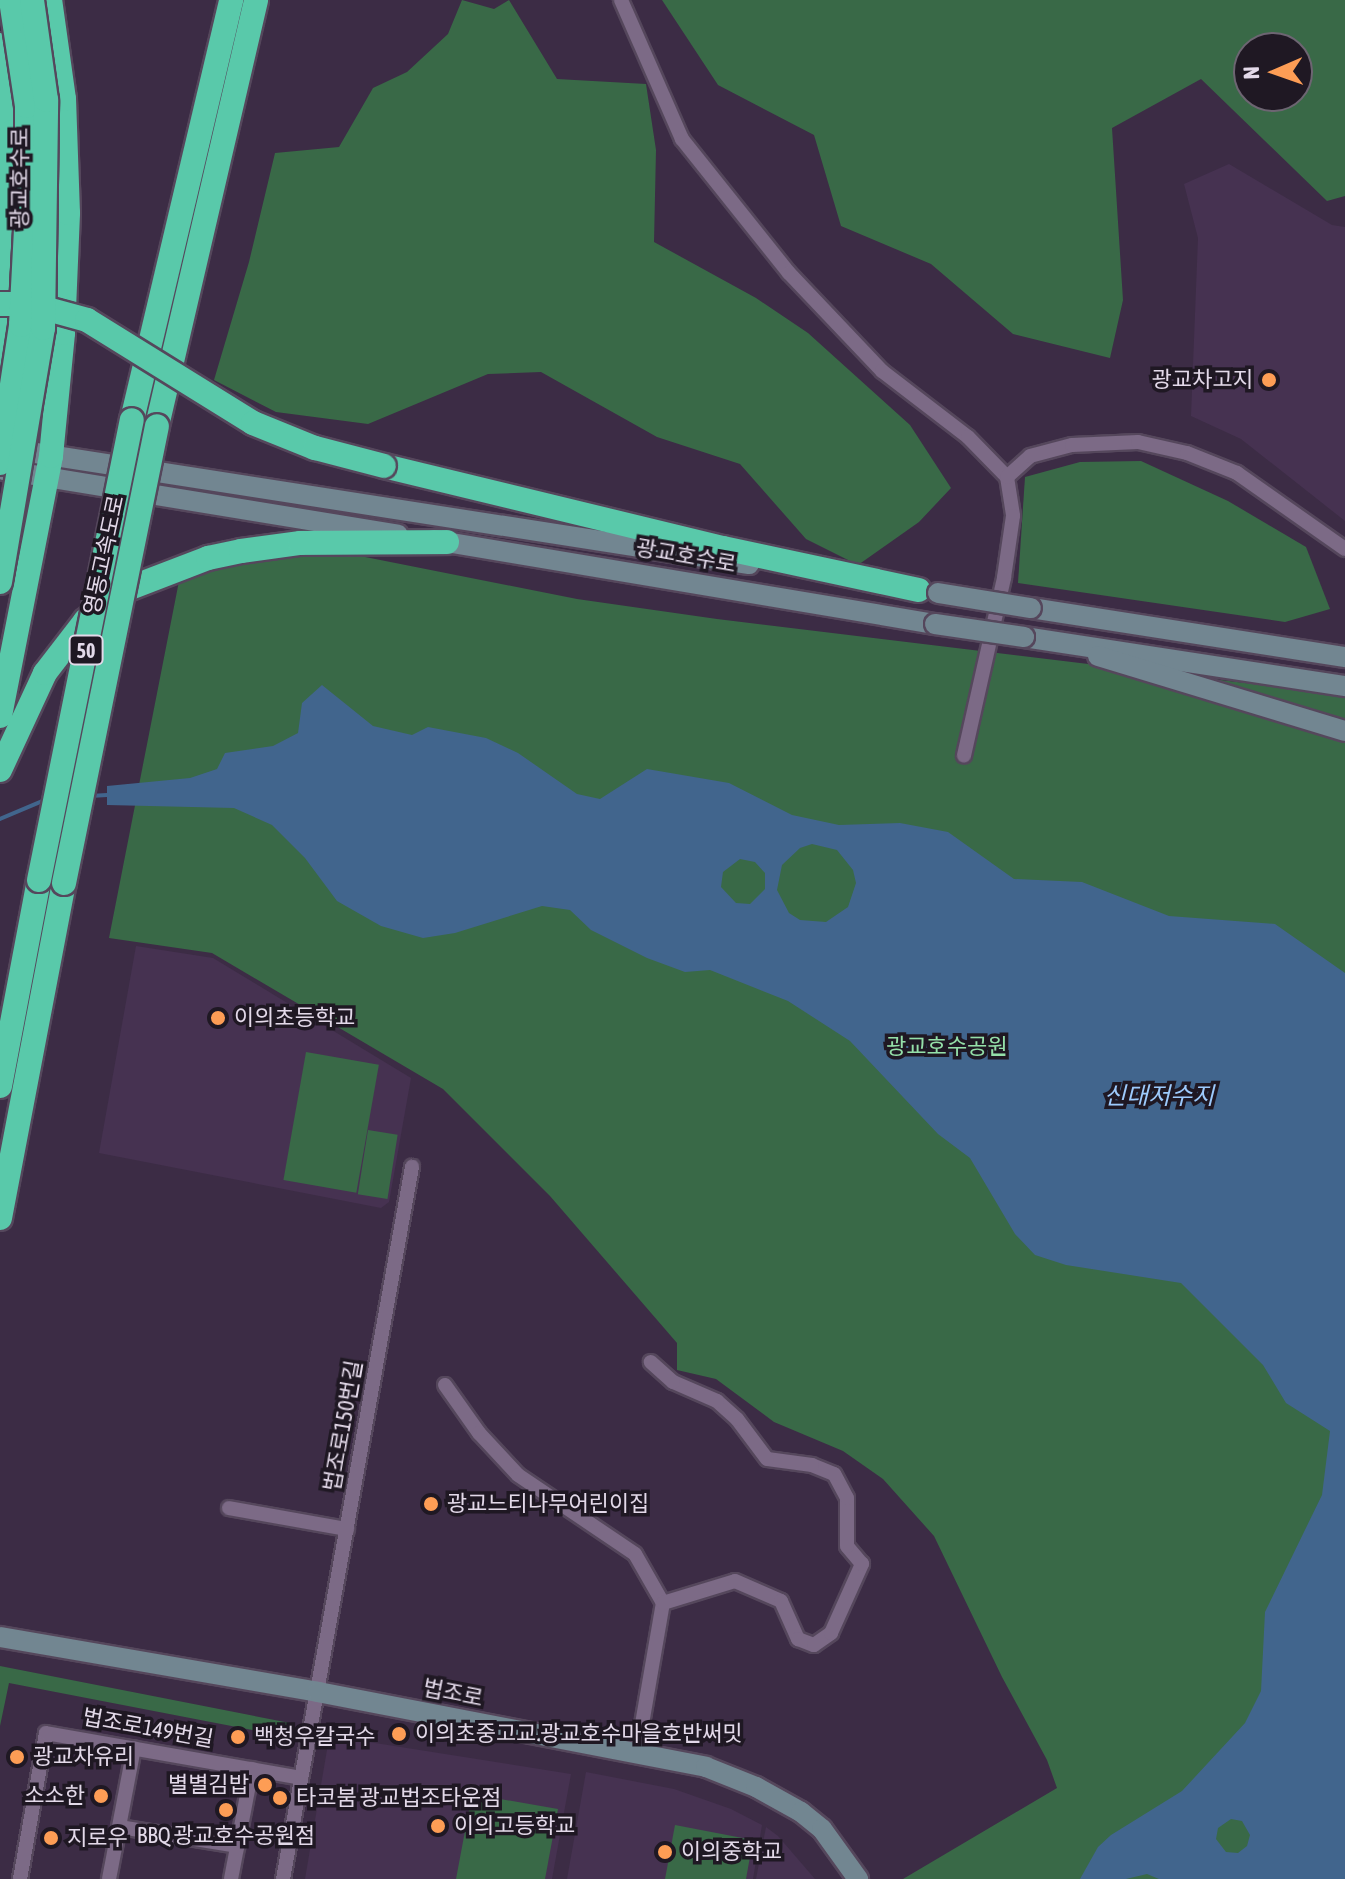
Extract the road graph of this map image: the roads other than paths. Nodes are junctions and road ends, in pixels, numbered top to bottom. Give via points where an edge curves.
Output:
1 (11, 0) edge
2 (32, 0) edge
3 (50, 0) edge
4 (231, 0) edge
5 (256, 0) edge
6 (621, 0) edge
7 (0, 45) edge
8 (0, 304) edge
9 (0, 356) edge
10 (0, 448) edge
11 (0, 463) edge
12 (49, 466) junction
13 (0, 470) edge
14 (1007, 477) junction
15 (447, 542) junction
16 (1345, 549) edge
17 (0, 582) edge
18 (928, 592) junction
19 (1068, 644) junction
20 (1345, 657) edge
21 (1345, 686) edge
22 (0, 716) edge
23 (1345, 731) edge
24 (964, 756) dead end
25 (0, 770) edge
26 (0, 1086) edge
27 (412, 1167) dead end
28 (0, 1218) edge
29 (651, 1362) dead end
30 (445, 1385) dead end
31 (229, 1508) dead end
32 (347, 1529) junction
33 (663, 1603) junction
34 (0, 1637) edge
35 (318, 1692) junction
36 (134, 1748) junction
37 (637, 1753) junction
38 (252, 1769) junction
39 (301, 1778) junction
40 (120, 1827) junction
41 (237, 1846) junction
42 (20, 1879) edge
43 (109, 1879) edge
44 (231, 1879) edge
45 (283, 1879) edge
46 (858, 1879) edge

1 - 11 highway, 광교호수로, bridge via 27,106 27,211 21,325
2 - 17 highway, 광교호수로, bridge via 46,100 43,328
3 - 12 highway via 64,99 68,213 63,333
4 - 26 highway, 영동고속도로 / 50, bridge via 132,420
5 - 28 highway, 영동고속도로 / 50, bridge via 157,426
6 - 14 street via 682,139 789,273 882,371 968,437
7 - 9 highway via 12,132 6,325
8 - 18 highway, bridge via 29,304 87,320 253,423 315,448 723,548
10 - 12 main road, 광교호수로
12 - 13 main road, 광교호수로
12 - 15 main road, 광교호수로
12 - 18 main road, 광교호수로
12 - 22 highway
14 - 16 street via 1030,456 1072,445 1138,442 1187,453 1237,473
14 - 24 street via 1013,516 1004,578
15 - 19 main road, 광교호수로, bridge
15 - 25 highway via 300,543 241,551 130,588 85,621 52,663
18 - 20 main road, 광교호수로, bridge
19 - 21 main road, 광교호수로
19 - 23 main road via 1120,666
27 - 32 street, 법조로150번길
29 - 33 street via 673,1382 717,1401 767,1459 834,1474 847,1498 847,1546 862,1564 831,1633 814,1645 798,1639 781,1601 735,1581
30 - 33 street via 518,1475 635,1554
31 - 32 street
32 - 35 street, 법조로150번길
33 - 37 street
34 - 35 main road, 법조로
35 - 37 main road, 법조로
35 - 39 street
36 - 38 street, 법조로149번길
36 - 40 street
36 - 42 street, 법조로149번길 via 46,1733
37 - 46 main road, 법조로 via 731,1776 801,1812 822,1829
38 - 39 street, 법조로149번길
38 - 41 street
39 - 45 street
40 - 41 street
40 - 43 street
41 - 44 street

